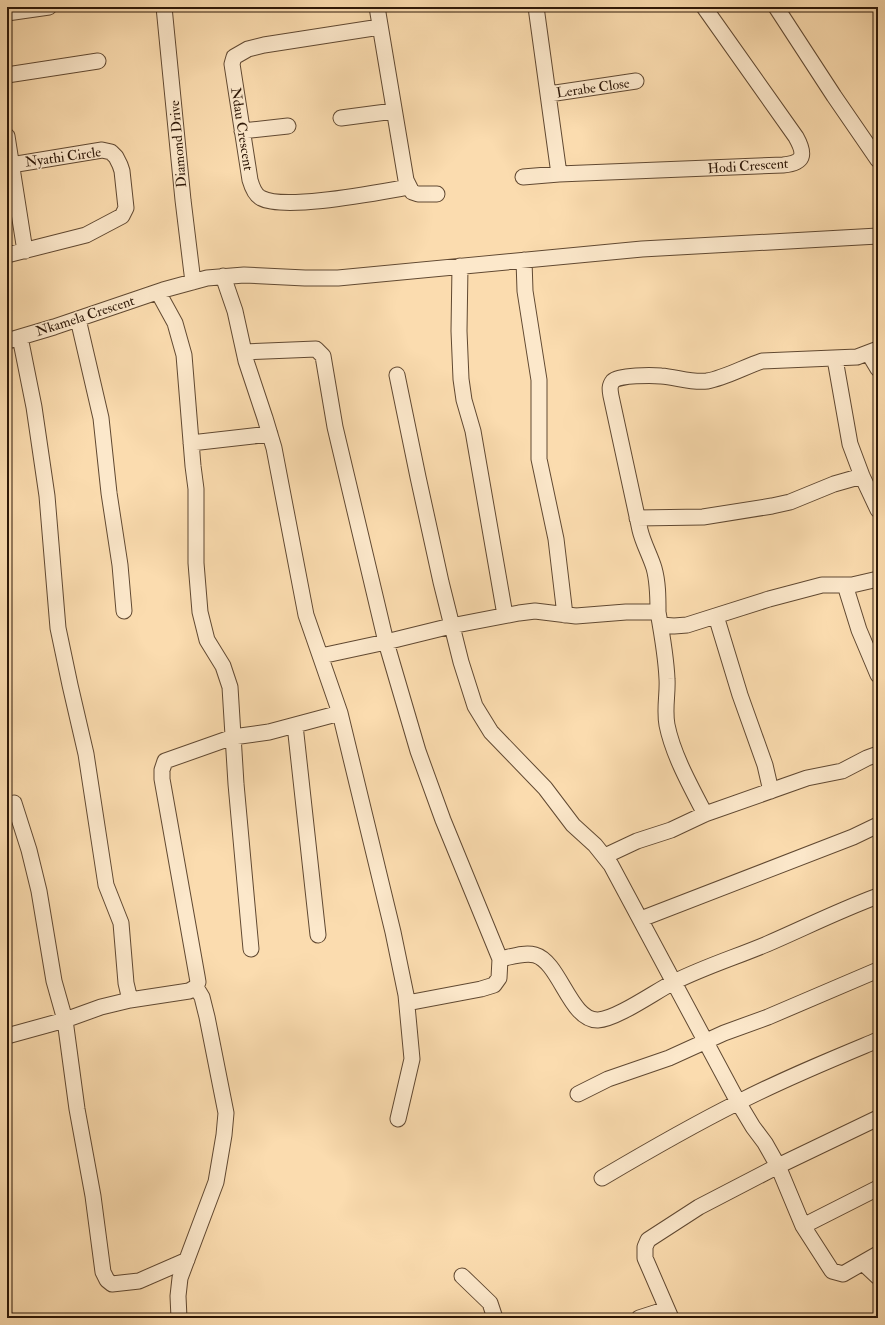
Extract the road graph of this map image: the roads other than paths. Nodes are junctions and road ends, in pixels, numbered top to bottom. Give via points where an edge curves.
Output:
1 (49, 7) edge
2 (164, 7) edge
3 (377, 7) edge
4 (536, 7) edge
5 (704, 7) edge
6 (776, 7) edge
7 (7, 13) edge
8 (380, 27) junction
9 (98, 61) dead end
10 (7, 75) edge
11 (636, 81) dead end
12 (549, 94) junction
13 (394, 111) junction
14 (341, 118) dead end
15 (288, 126) dead end
16 (242, 132) junction
17 (7, 136) edge
18 (878, 160) edge
19 (11, 165) junction
20 (559, 174) junction
21 (523, 176) dead end
22 (409, 187) junction
23 (437, 194) dead end
24 (12, 198) edge
25 (878, 236) edge
26 (25, 251) junction
27 (7, 255) edge
28 (524, 260) junction
29 (460, 266) junction
30 (223, 276) junction
31 (194, 282) junction
32 (160, 291) junction
33 (78, 319) junction
34 (13, 339) edge
35 (244, 352) junction
36 (873, 352) edge
37 (835, 359) junction
38 (878, 369) edge
39 (397, 375) dead end
40 (270, 434) junction
41 (191, 443) junction
42 (862, 476) junction
43 (878, 510) edge
44 (637, 518) junction
45 (878, 579) edge
46 (845, 585) junction
47 (124, 611) dead end
48 (505, 615) junction
49 (565, 615) junction
50 (716, 616) junction
51 (660, 618) junction
52 (452, 626) junction
53 (386, 642) junction
54 (321, 656) junction
55 (878, 675) edge
56 (340, 713) junction
57 (295, 725) junction
58 (233, 737) junction
59 (878, 754) edge
60 (772, 791) junction
61 (14, 803) dead end
62 (705, 814) junction
63 (878, 826) edge
64 (605, 856) junction
65 (878, 896) edge
66 (641, 919) junction
67 (318, 935) dead end
68 (251, 949) dead end
69 (500, 959) junction
70 (878, 970) edge
71 (674, 982) junction
72 (196, 987) junction
73 (130, 1000) junction
74 (407, 1003) junction
75 (65, 1020) junction
76 (7, 1036) edge
77 (878, 1040) edge
78 (706, 1041) junction
79 (578, 1094) dead end
80 (738, 1102) junction
81 (878, 1118) edge
82 (398, 1120) dead end
83 (778, 1166) junction
84 (602, 1178) dead end
85 (878, 1188) edge
86 (803, 1226) junction
87 (878, 1254) edge
88 (187, 1260) junction
89 (863, 1262) junction
90 (462, 1276) dead end
91 (878, 1277) edge
92 (669, 1314) edge
93 (181, 1315) edge
94 (495, 1318) edge
95 (640, 1318) edge

1 - 7 street
2 - 31 street, Diamond Drive via 183,200
3 - 8 street
4 - 12 street
5 - 20 street, Hodi Crescent via 796,137 803,150 798,161 783,165
6 - 18 street
8 - 13 street
8 - 16 street, Ndau Crescent via 264,45 248,49 234,57 232,64
9 - 10 street
11 - 12 street, Lerabe Close
12 - 20 street
13 - 14 street
13 - 22 street
15 - 16 street
16 - 22 street, Ndau Crescent via 250,180 260,198 269,201 302,202
17 - 19 street
19 - 24 street
19 - 26 street, Nyathi Circle via 102,150 111,152 116,157 122,171 126,208 122,216 86,235
20 - 21 street, Hodi Crescent
22 - 23 street via 412,192 418,194
24 - 26 street
25 - 28 street, Nkamela Crescent via 690,245
26 - 27 street, Nyathi Circle
28 - 29 street, Nkamela Crescent
28 - 49 street via 525,291 539,380 539,459 556,539
29 - 30 street, Nkamela Crescent via 338,278
29 - 48 street via 459,331 464,400 473,431
30 - 31 street, Nkamela Crescent
30 - 35 street via 235,311
31 - 32 street, Nkamela Crescent
32 - 33 street, Nkamela Crescent
32 - 41 street via 181,339
33 - 34 street, Nkamela Crescent
33 - 47 street via 101,418
34 - 73 street via 34,407 47,496 58,628 86,754 106,885 121,923
35 - 40 street
35 - 53 street via 316,349 323,356 335,427
36 - 37 street via 858,357
36 - 38 street
37 - 42 street via 850,444
37 - 44 street via 762,361 720,378 700,382 661,376 622,377 614,380 610,388 611,396
39 - 52 street
40 - 41 street
40 - 54 street via 306,615
41 - 58 street via 196,489 196,563 200,612 207,640 223,666 230,686
42 - 43 street
42 - 44 street via 790,502 765,508 703,517
44 - 51 street via 654,568
45 - 46 street
46 - 50 street via 822,585
46 - 55 street via 859,630
48 - 49 street via 535,611
48 - 52 street
49 - 51 street via 626,612
50 - 51 street via 674,626
50 - 60 street
51 - 62 street via 666,664 665,716 668,733
52 - 53 street
52 - 64 street via 475,706 491,732 545,788 573,825
53 - 54 street
53 - 69 street via 418,751 443,820
54 - 56 street
56 - 57 street
56 - 74 street via 393,932
57 - 58 street
57 - 67 street
58 - 68 street
58 - 72 street via 169,759 165,761 162,770 198,982
59 - 60 street via 842,770 807,778
60 - 62 street
61 - 75 street via 39,891 54,981
62 - 64 street
63 - 66 street
64 - 66 street
65 - 71 street
66 - 71 street
69 - 71 street via 524,954 536,955 545,961 580,1012 599,1020 613,1016
69 - 74 street via 499,978 494,986
70 - 78 street
71 - 78 street
72 - 73 street via 189,991
72 - 88 street via 207,1017 226,1113 216,1182
73 - 75 street
74 - 82 street via 412,1059
75 - 76 street
75 - 88 street via 103,1272 107,1280 112,1284 138,1281
77 - 80 street via 823,1062
78 - 79 street via 669,1058 608,1079
78 - 80 street
80 - 83 street
80 - 84 street
81 - 83 street
83 - 86 street
83 - 92 street via 699,1207 648,1240 645,1258
85 - 86 street
86 - 89 street via 832,1271 843,1274
87 - 89 street
88 - 93 street via 180,1278 178,1296
89 - 91 street
90 - 94 street via 490,1303
92 - 95 street

